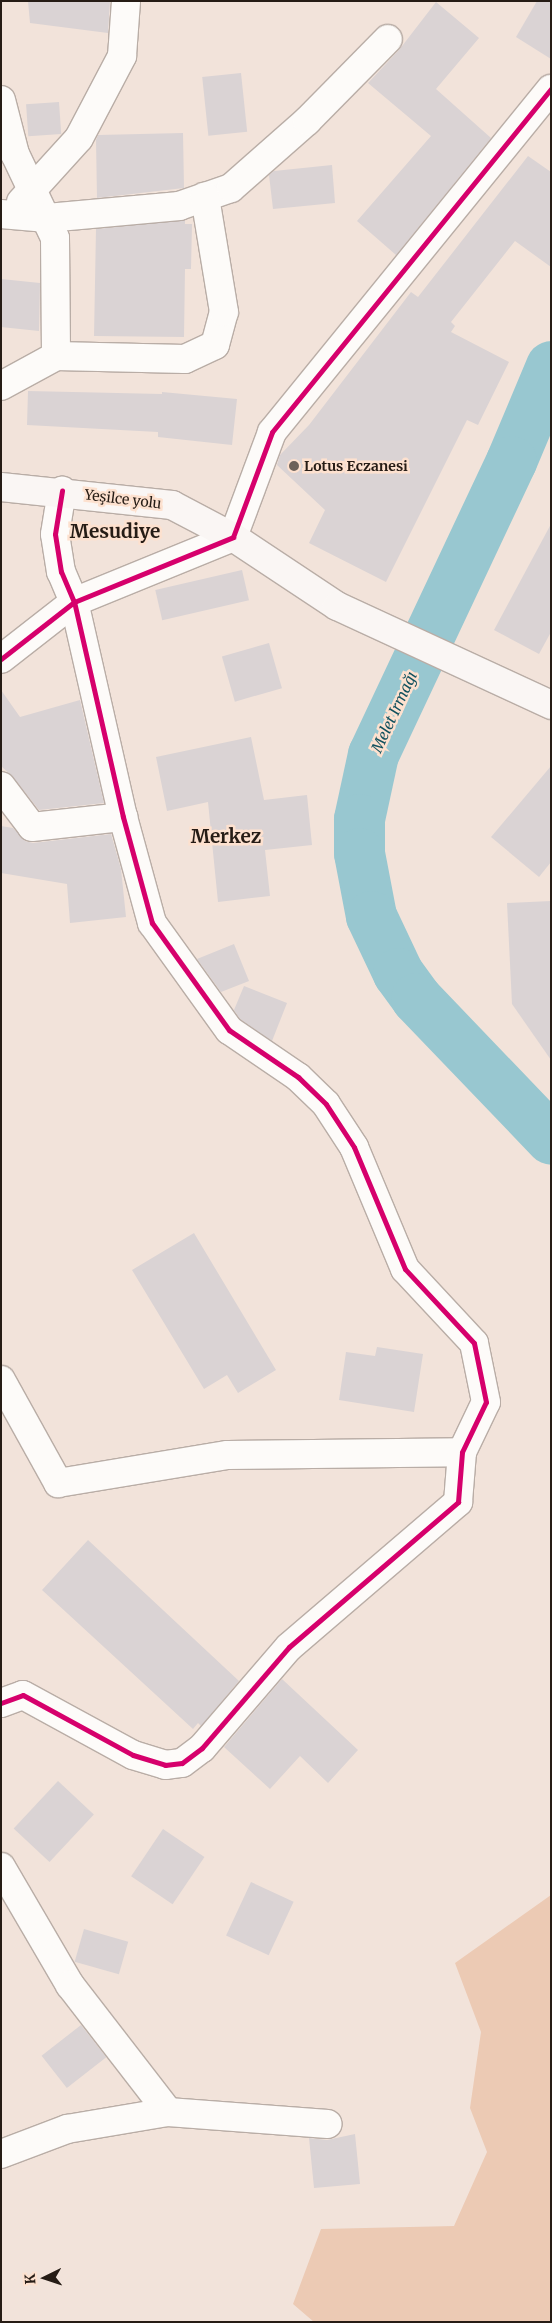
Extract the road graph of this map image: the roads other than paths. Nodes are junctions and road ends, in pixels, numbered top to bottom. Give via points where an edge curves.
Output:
1 (126, 1) edge
2 (388, 39) dead end
3 (551, 89) edge
4 (1, 100) edge
5 (32, 190) junction
6 (205, 197) junction
7 (5, 214) edge
8 (47, 218) junction
9 (56, 356) junction
10 (1, 386) edge
11 (1, 487) edge
12 (62, 492) junction
13 (233, 538) junction
14 (74, 602) junction
15 (1, 659) edge
16 (551, 705) edge
17 (1, 786) edge
18 (123, 817) junction
19 (1, 1380) edge
20 (462, 1452) junction
21 (1, 1704) edge
22 (1, 1867) edge
23 (168, 2112) junction
24 (328, 2124) dead end
25 (1, 2154) edge

1 - 5 street via 122,56 79,138
2 - 6 street via 306,121 231,188
3 - 13 street via 272,432
4 - 5 street via 15,154
5 - 7 street
5 - 8 street
6 - 8 street via 179,206
6 - 9 street via 224,312 215,345 185,359
7 - 8 street
8 - 9 street via 56,238
9 - 10 street
11 - 12 main road, Yeşilce yolu
12 - 13 main road, Yeşilce yolu via 172,505
12 - 14 street via 55,534 61,572
13 - 14 street
13 - 16 main road, Yeşilce yolu via 337,606
14 - 15 street
14 - 18 street
17 - 18 street via 32,827
18 - 20 street via 152,924 229,1030 298,1078 326,1104 354,1147 405,1269 474,1343 486,1402
19 - 20 street via 58,1483 228,1455
20 - 21 street via 458,1502 289,1647 202,1748 182,1763 164,1764 133,1755 23,1695
22 - 23 street via 70,1985
23 - 24 street
23 - 25 street via 67,2129

